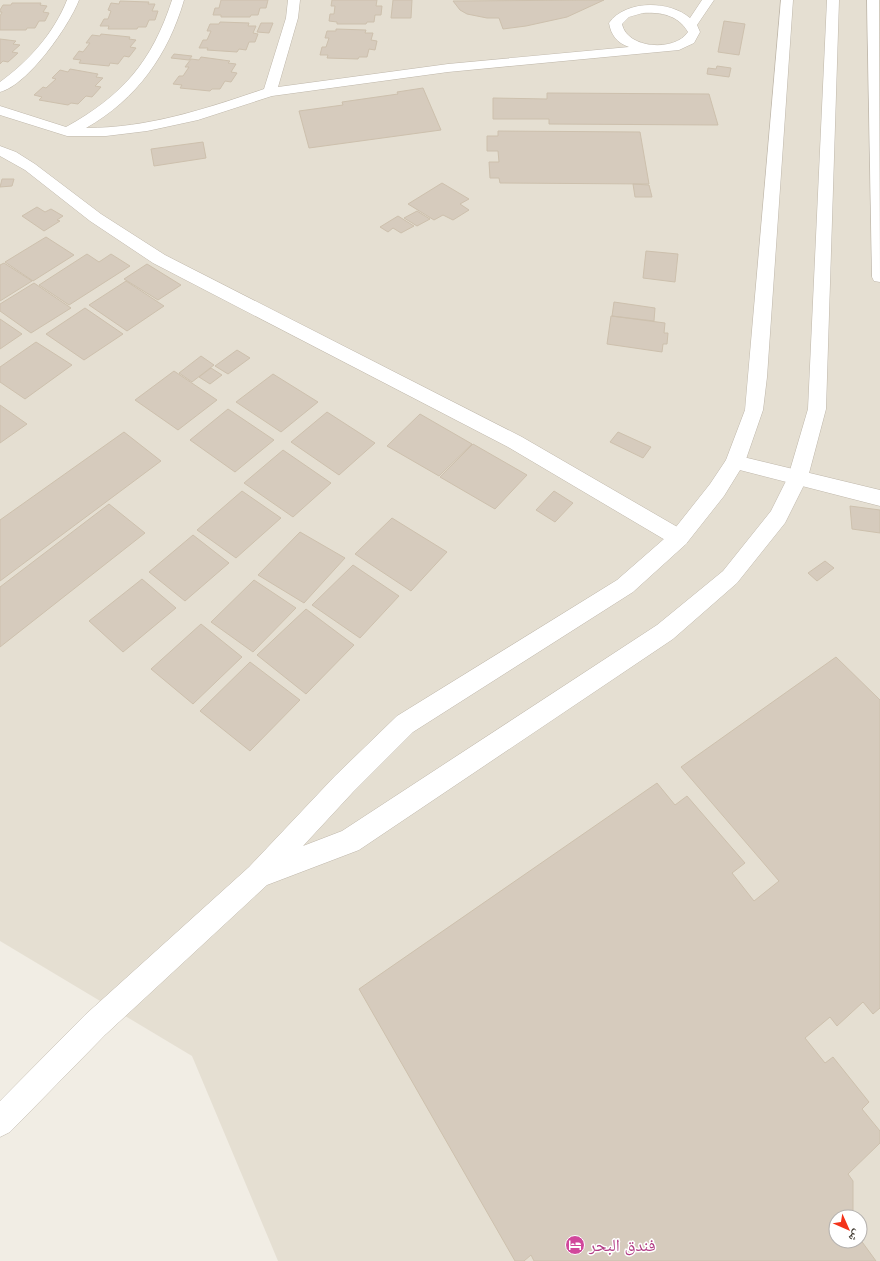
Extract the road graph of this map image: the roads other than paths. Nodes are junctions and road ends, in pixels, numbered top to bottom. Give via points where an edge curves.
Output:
1 (73, 0) edge
2 (178, 0) edge
3 (294, 0) edge
4 (708, 0) edge
5 (787, 0) edge
6 (833, 0) edge
7 (873, 0) edge
8 (691, 24) junction
9 (648, 48) junction
10 (0, 88) edge
11 (270, 92) junction
12 (0, 110) edge
13 (67, 132) junction
14 (0, 150) edge
15 (878, 174) edge
16 (880, 277) edge
17 (735, 462) junction
18 (798, 477) junction
19 (880, 498) edge
20 (679, 538) junction
21 (258, 876) junction
22 (0, 1122) edge

1 - 10 street via 59,28 34,58
2 - 13 street via 170,27 156,56 122,97 95,118
3 - 11 street via 292,18
4 - 8 street
5 - 17 street via 758,376 754,410
6 - 18 street via 817,409
7 - 15 street
8 - 9 street via 694,32 689,40 679,46 664,49
8 - 9 street via 680,15 661,10 641,9 624,14 616,23 617,33 628,42
9 - 11 street via 448,68
11 - 13 street via 198,116 147,127 106,132
12 - 13 street
14 - 20 street via 14,155 113,230 159,259 514,442
15 - 16 street
17 - 18 street
17 - 20 street via 717,490
18 - 19 street
18 - 21 street via 778,517 730,577 665,632 350,840
20 - 21 street via 625,586 405,724 344,784
21 - 22 street via 95,1026

